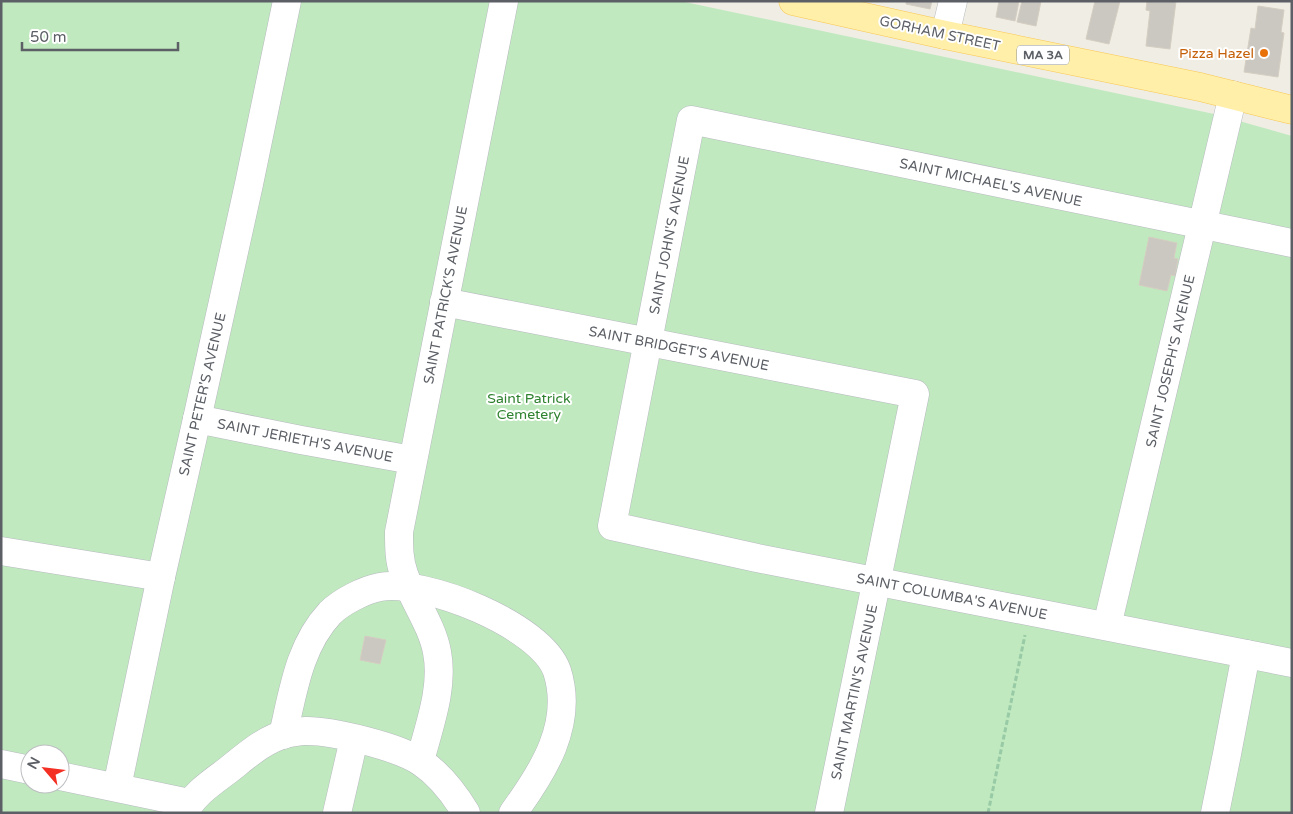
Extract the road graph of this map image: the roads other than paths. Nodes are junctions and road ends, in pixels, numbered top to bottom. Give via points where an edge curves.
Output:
1 (287, 1) edge
2 (504, 1) edge
3 (793, 1) edge
4 (953, 1) edge
5 (945, 35) junction
6 (1233, 95) junction
7 (1292, 110) edge
8 (691, 120) joint
9 (1203, 225) junction
10 (1292, 243) edge
11 (444, 302) junction
12 (648, 342) junction
13 (915, 394) joint
14 (197, 419) junction
15 (412, 460) junction
16 (612, 526) joint
17 (1, 551) edge
18 (161, 577) junction
19 (876, 581) junction
20 (410, 588) junction
21 (1107, 626) junction
22 (1246, 654) junction
23 (1292, 662) edge
24 (283, 735) junction
25 (354, 739) junction
26 (420, 761) junction
27 (1, 764) edge
28 (20, 768) edge
29 (70, 778) edge
30 (117, 787) junction
31 (186, 808) edge
32 (337, 813) edge
33 (466, 813) edge
34 (513, 813) edge
35 (829, 813) edge
36 (1215, 813) edge

1 - 14 street, SAINT PETER'S AVENUE
2 - 11 street, SAINT PATRICK'S AVENUE
3 - 5 main road, GORHAM STREET / MA 3A
4 - 5 street
5 - 6 main road, GORHAM STREET / MA 3A
6 - 7 main road, GORHAM STREET / MA 3A
6 - 9 street, SAINT JOSEPH'S AVENUE
8 - 9 street, SAINT MICHAEL'S AVENUE
8 - 12 street, SAINT JOHN'S AVENUE
9 - 10 street, SAINT MICHAEL'S AVENUE
9 - 21 street, SAINT JOSEPH'S AVENUE
11 - 12 street, SAINT BRIDGET'S AVENUE
11 - 15 street, SAINT PATRICK'S AVENUE
12 - 13 street, SAINT BRIDGET'S AVENUE
12 - 16 street, SAINT JOHN'S AVENUE
13 - 19 street, SAINT MARTIN'S AVENUE
14 - 15 street, SAINT JERIETH'S AVENUE
14 - 18 street, SAINT PETER'S AVENUE
15 - 20 street, SAINT PATRICK'S AVENUE via 399,532 400,562
16 - 19 street, SAINT COLUMBA'S AVENUE
17 - 18 street
18 - 30 street, SAINT PETER'S AVENUE
19 - 21 street, SAINT COLUMBA'S AVENUE
19 - 35 street, SAINT MARTIN'S AVENUE
20 - 24 street via 394,586 365,591 331,612 301,660
20 - 26 street, SAINT PATRICK'S AVENUE via 430,632 439,668 438,689
20 - 34 street via 459,601 506,622 545,652 556,669 561,691 558,733 538,776
21 - 22 street, SAINT COLUMBA'S AVENUE
22 - 23 street, SAINT COLUMBA'S AVENUE
22 - 36 street
24 - 25 street via 303,731
24 - 31 street via 259,747 199,793
25 - 26 street
25 - 32 street
26 - 33 street via 446,784
27 - 28 street
29 - 30 street
30 - 31 street

